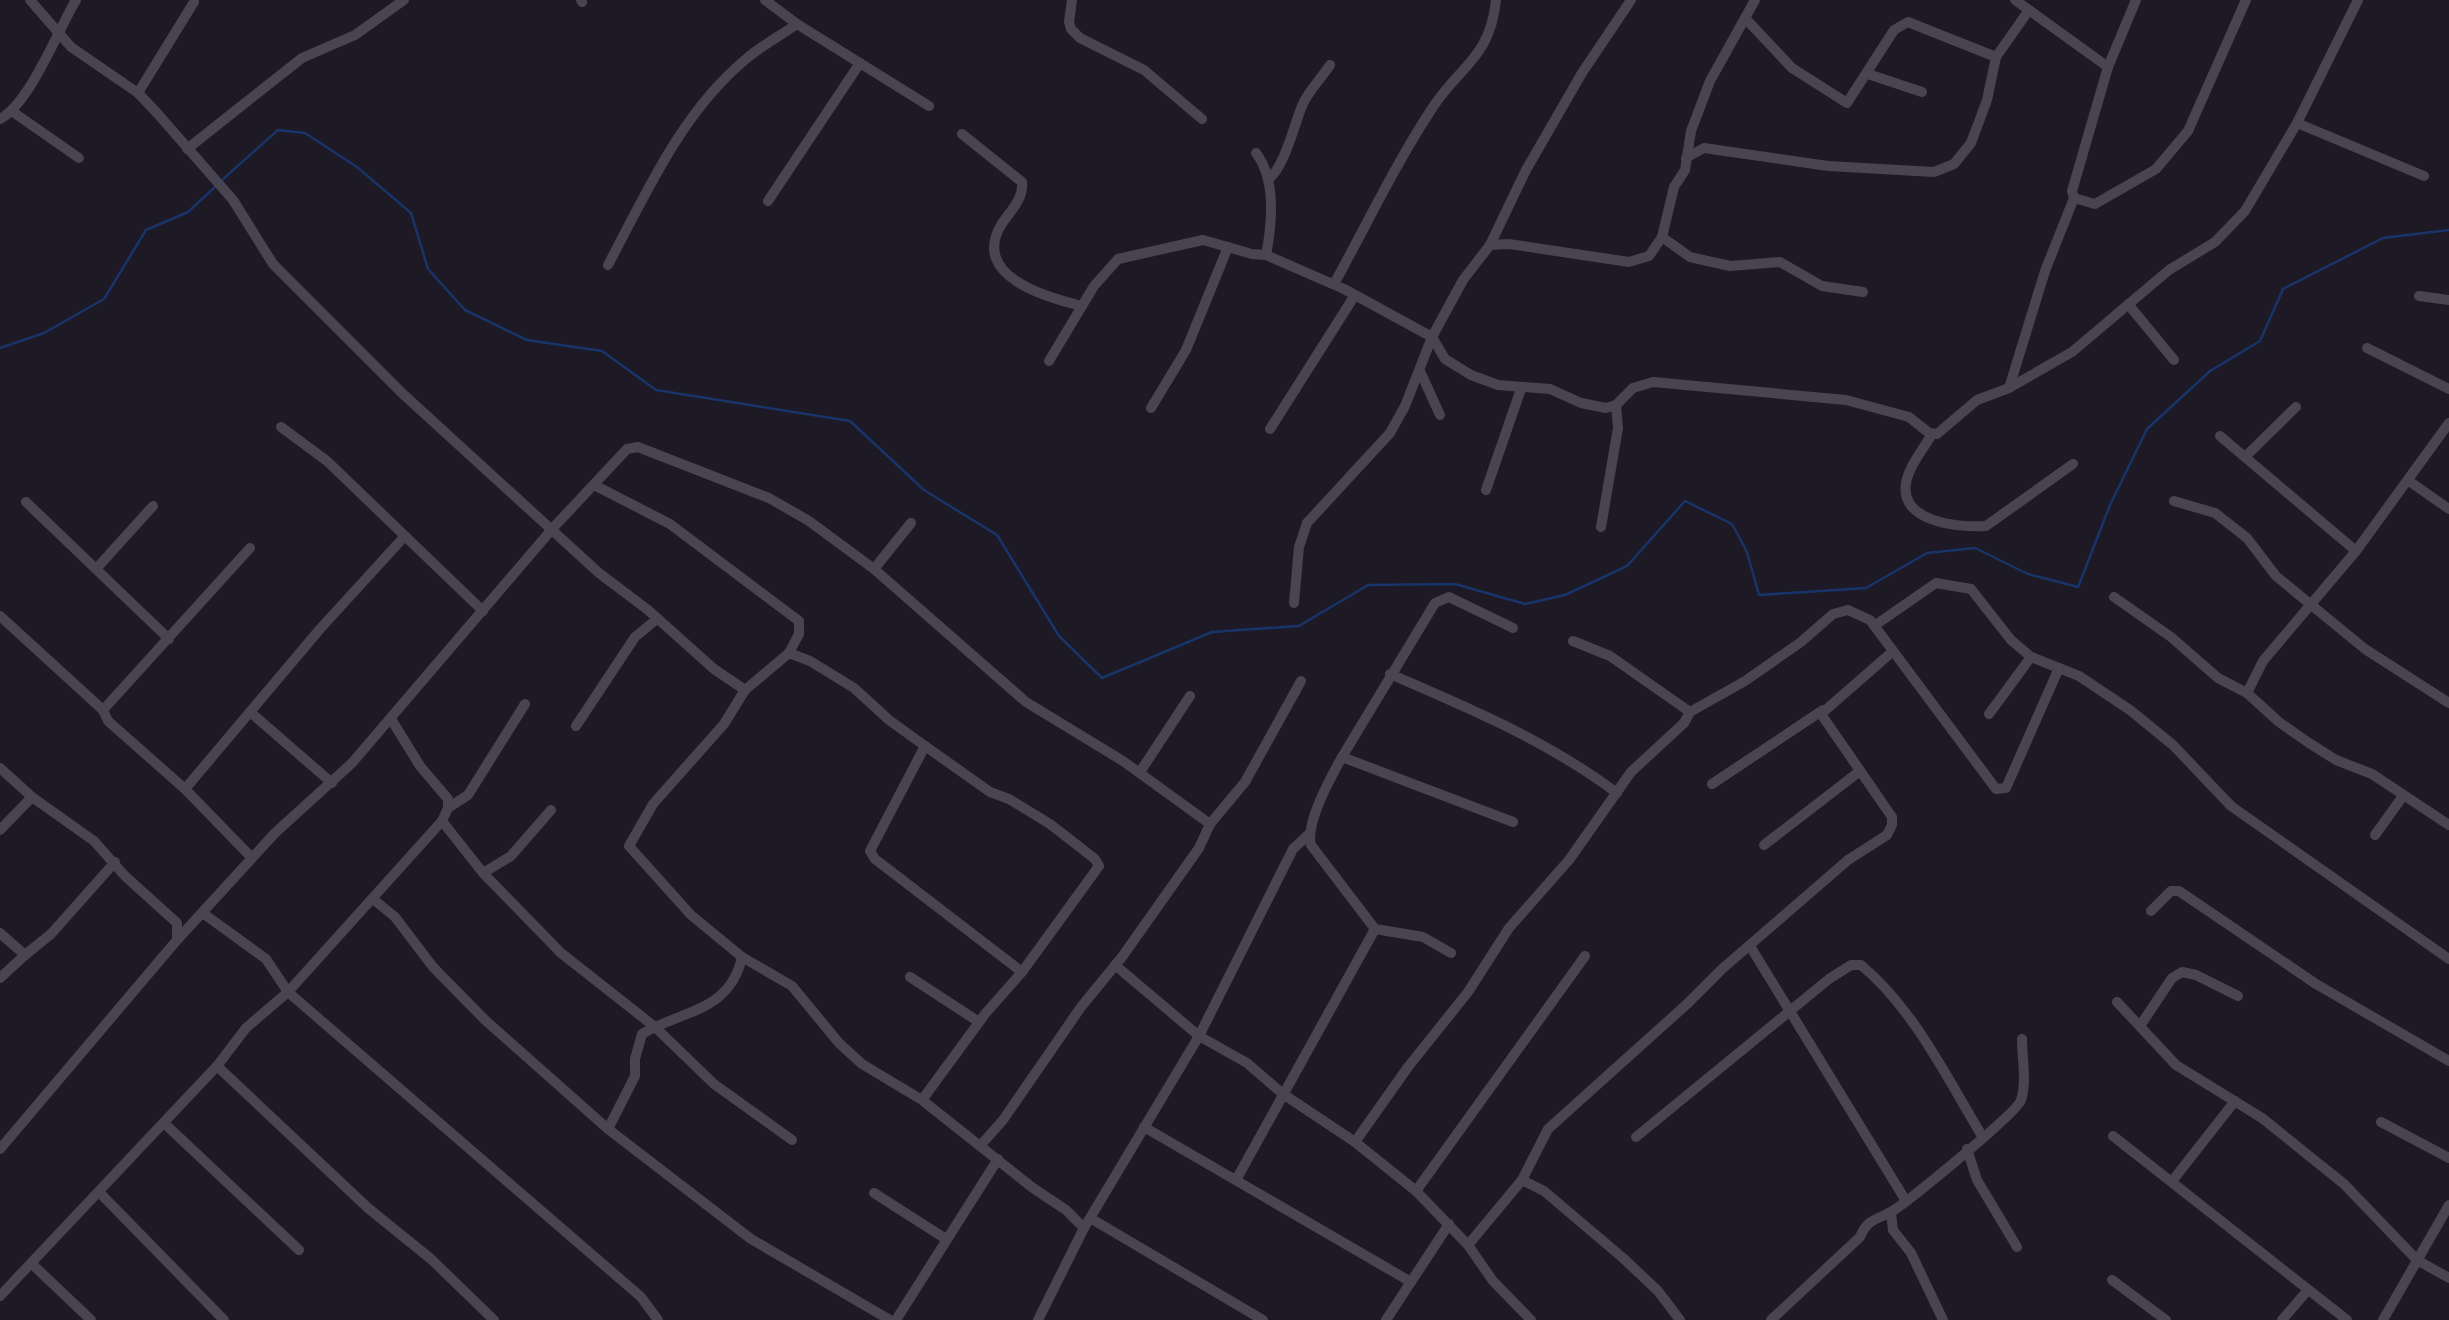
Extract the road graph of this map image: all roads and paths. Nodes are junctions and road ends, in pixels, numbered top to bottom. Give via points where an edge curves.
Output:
1 (30, 0) edge
2 (76, 0) edge
3 (381, 0) edge
4 (404, 0) edge
5 (765, 0) edge
6 (1072, 0) edge
7 (1496, 0) edge
8 (1631, 0) edge
9 (1755, 0) edge
10 (2015, 0) edge
11 (2136, 0) edge
12 (2246, 0) edge
13 (2358, 0) edge
14 (194, 2) edge
15 (390, 10) junction
16 (2029, 10) junction
17 (1745, 18) junction
18 (797, 24) junction
19 (56, 32) junction
20 (1996, 57) junction
21 (860, 63) junction
22 (1330, 64) dead end
23 (2108, 67) junction
24 (1868, 74) junction
25 (1922, 92) dead end
26 (138, 93) junction
27 (929, 106) dead end
28 (13, 112) junction
29 (1202, 118) dead end
30 (0, 119) edge
31 (2297, 123) junction
32 (962, 134) dead end
33 (187, 149) junction
34 (1256, 153) dead end
35 (79, 158) dead end
36 (1686, 158) junction
37 (2424, 176) dead end
38 (1268, 180) junction
39 (2074, 198) junction
40 (768, 201) dead end
41 (1662, 237) junction
42 (1490, 245) junction
43 (1228, 247) junction
44 (1266, 255) junction
45 (608, 264) dead end
46 (1334, 284) junction
47 (1862, 292) dead end
48 (1355, 295) junction
49 (2419, 296) dead end
50 (2449, 300) edge
51 (2128, 304) junction
52 (1082, 306) junction
53 (1432, 337) junction
54 (2367, 348) dead end
55 (2174, 360) dead end
56 (1050, 361) dead end
57 (1420, 370) junction
58 (2010, 388) junction
59 (1521, 389) junction
60 (2449, 389) edge
61 (1616, 405) junction
62 (2296, 407) dead end
63 (1150, 408) dead end
64 (1440, 416) dead end
65 (2449, 423) edge
66 (282, 427) dead end
67 (1270, 429) dead end
68 (1932, 434) junction
69 (2220, 436) dead end
70 (2245, 457) junction
71 (2073, 464) dead end
72 (2410, 481) junction
73 (594, 485) junction
74 (1486, 490) dead end
75 (2174, 501) dead end
76 (26, 502) dead end
77 (153, 506) dead end
78 (2449, 510) edge
79 (910, 523) dead end
80 (1600, 527) dead end
81 (554, 528) junction
82 (404, 537) junction
83 (250, 548) dead end
84 (2356, 551) junction
85 (96, 569) junction
86 (874, 569) junction
87 (2114, 597) dead end
88 (1294, 604) dead end
89 (2314, 604) junction
90 (483, 611) junction
91 (0, 616) edge
92 (657, 619) junction
93 (1874, 626) junction
94 (1513, 628) dead end
95 (169, 639) junction
96 (1573, 641) dead end
97 (1892, 652) junction
98 (789, 653) junction
99 (2031, 656) junction
100 (2058, 668) junction
101 (1390, 674) junction
102 (1301, 681) dead end
103 (745, 690) junction
104 (2247, 693) junction
105 (1190, 696) dead end
106 (2449, 703) edge
107 (525, 704) dead end
108 (103, 710) junction
109 (1822, 710) junction
110 (250, 712) junction
111 (1690, 712) junction
112 (1989, 714) dead end
113 (391, 719) junction
114 (576, 726) dead end
115 (926, 746) junction
116 (1342, 757) junction
117 (0, 768) edge
118 (1860, 771) junction
119 (1140, 772) junction
120 (332, 783) junction
121 (1712, 784) dead end
122 (185, 789) junction
123 (1617, 794) junction
124 (2403, 796) junction
125 (32, 797) junction
126 (448, 808) junction
127 (551, 810) dead end
128 (442, 821) junction
129 (1513, 822) dead end
130 (1210, 824) junction
131 (2449, 824) edge
132 (0, 830) edge
133 (1308, 835) junction
134 (2375, 835) dead end
135 (1764, 844) dead end
136 (252, 858) junction
137 (115, 862) junction
138 (483, 873) junction
139 (374, 899) junction
140 (2151, 911) dead end
141 (204, 914) junction
142 (1375, 929) junction
143 (0, 933) edge
144 (177, 940) junction
145 (1750, 946) junction
146 (1451, 953) dead end
147 (25, 955) junction
148 (1585, 956) dead end
149 (742, 957) junction
150 (2449, 959) edge
151 (1116, 966) junction
152 (1022, 972) junction
153 (910, 977) dead end
154 (0, 978) edge
155 (288, 992) junction
156 (2238, 996) dead end
157 (2117, 1002) dead end
158 (1790, 1012) junction
159 (979, 1022) junction
160 (2140, 1026) junction
161 (654, 1027) junction
162 (1199, 1036) junction
163 (2022, 1039) dead end
164 (2449, 1061) edge
165 (217, 1066) junction
166 (1283, 1094) junction
167 (922, 1100) junction
168 (2235, 1101) junction
169 (2382, 1122) dead end
170 (164, 1123) junction
171 (1144, 1127) junction
172 (608, 1129) junction
173 (1982, 1136) junction
174 (2113, 1136) dead end
175 (1636, 1137) dead end
176 (792, 1140) dead end
177 (1354, 1142) junction
178 (980, 1146) junction
179 (0, 1149) edge
180 (1967, 1149) junction
181 (2449, 1158) edge
182 (998, 1159) junction
183 (1236, 1180) junction
184 (1522, 1180) junction
185 (2173, 1180) junction
186 (1416, 1191) junction
187 (100, 1193) junction
188 (874, 1193) dead end
189 (1906, 1200) junction
190 (2449, 1205) edge
191 (1891, 1212) junction
192 (1087, 1223) junction
193 (1448, 1224) junction
194 (946, 1239) junction
195 (1468, 1245) junction
196 (2017, 1246) dead end
197 (300, 1250) dead end
198 (2418, 1260) junction
199 (32, 1264) junction
200 (2449, 1278) edge
201 (2112, 1280) dead end
202 (1410, 1282) junction
203 (2307, 1291) junction
204 (0, 1296) edge
205 (92, 1320) edge
206 (224, 1320) edge
207 (494, 1320) edge
208 (658, 1320) edge
209 (893, 1320) edge
210 (1038, 1320) edge
211 (1263, 1320) edge
212 (1386, 1320) edge
213 (1531, 1320) edge
214 (1680, 1320) edge
215 (1771, 1320) edge
216 (1943, 1320) edge
217 (2166, 1320) edge
218 (2282, 1320) edge
219 (2347, 1320) edge
220 (2383, 1320) edge

1 - 19 street
2 - 19 street
3 - 15 street
4 - 15 street
5 - 18 street
6 - 29 street via 1071,29 1080,38 1144,70
7 - 46 street via 1483,47 1434,106
8 - 42 street via 1526,170
9 - 17 street
10 - 16 street
11 - 23 street
12 - 39 street via 2188,131 2156,169 2095,204
13 - 31 street
14 - 26 street
15 - 33 street via 355,35 302,58
16 - 20 street
16 - 23 street
17 - 24 street via 1792,68 1841,102 1851,99
17 - 36 street via 1705,92
18 - 21 street
18 - 45 street via 749,56 695,113
19 - 26 street
19 - 28 street
20 - 24 street via 1908,22 1894,30
20 - 36 street via 1971,143 1954,164 1934,172 1790,162 1714,148
21 - 27 street
21 - 40 street
22 - 38 street via 1301,107 1281,168
23 - 39 street
24 - 25 street
26 - 33 street
28 - 30 street
28 - 35 street
31 - 37 street
31 - 51 street via 2246,211 2215,242
32 - 52 street via 1022,182 994,242 1002,269 1040,296
33 - 81 street via 233,200 272,264 403,394
34 - 38 street
36 - 41 street
38 - 44 street
39 - 58 street
41 - 42 street via 1649,256 1629,262
41 - 47 street via 1690,257 1730,266 1780,262 1822,286
42 - 53 street
43 - 44 street
43 - 52 street via 1193,240 1118,259
43 - 63 street via 1186,350
44 - 46 street
46 - 48 street
48 - 53 street
48 - 67 street
49 - 50 street
51 - 55 street
51 - 58 street via 2072,352
52 - 56 street
53 - 57 street
53 - 59 street via 1445,359 1471,375
54 - 60 street
57 - 64 street
57 - 88 street via 1390,433 1307,524
58 - 68 street via 1978,400
59 - 61 street
59 - 74 street
61 - 68 street via 1642,383 1709,386 1846,400 1910,417
61 - 80 street
62 - 70 street
65 - 72 street
66 - 82 street
68 - 71 street via 1906,485 1908,500 1929,520 1986,526
69 - 70 street
70 - 84 street
72 - 78 street
72 - 84 street
73 - 81 street
73 - 86 street via 627,449 638,446 769,498
73 - 98 street via 670,524 799,621
75 - 89 street via 2215,513 2247,538 2276,576
76 - 85 street
77 - 85 street
79 - 86 street
81 - 90 street
81 - 92 street
82 - 90 street
82 - 110 street
83 - 95 street
84 - 89 street
85 - 95 street
86 - 119 street via 1026,702
87 - 104 street
89 - 104 street via 2263,661
89 - 106 street via 2365,649
90 - 113 street
91 - 108 street
92 - 103 street
92 - 114 street via 634,637
93 - 97 street
93 - 99 street via 1936,584 1961,586
93 - 111 street via 1855,612 1840,611 1745,681
94 - 101 street via 1442,597
95 - 108 street
96 - 111 street via 1610,656
97 - 100 street via 2002,790
97 - 109 street
98 - 103 street
98 - 115 street via 854,688
99 - 100 street
99 - 112 street
100 - 150 street via 2130,710 2231,806
101 - 116 street
101 - 123 street via 1517,729
102 - 130 street via 1245,782
103 - 149 street via 724,724 652,804 629,846 691,915
104 - 124 street via 2336,760
105 - 119 street
107 - 126 street via 468,796
108 - 122 street
109 - 118 street
109 - 121 street
110 - 120 street
110 - 122 street
111 - 123 street
113 - 120 street
113 - 126 street
115 - 152 street via 870,851
115 - 152 street via 1050,824 1099,866
116 - 129 street
116 - 133 street
117 - 125 street
118 - 135 street
118 - 145 street via 1892,817 1890,831
119 - 130 street
120 - 136 street
122 - 136 street
123 - 177 street via 1509,928
124 - 131 street
124 - 134 street
125 - 132 street
125 - 137 street
126 - 128 street
127 - 138 street via 511,856
128 - 138 street
128 - 139 street
130 - 151 street
133 - 142 street
133 - 162 street via 1293,849
136 - 141 street
137 - 144 street via 177,923
137 - 147 street
138 - 161 street via 561,954
139 - 155 street
139 - 172 street via 485,1020
140 - 164 street via 2179,891 2316,984
141 - 144 street
141 - 155 street via 266,959
142 - 146 street via 1422,937
142 - 166 street
143 - 147 street
144 - 179 street
145 - 158 street
145 - 184 street via 1548,1129
147 - 154 street
148 - 186 street
149 - 161 street via 738,974 706,1007
149 - 167 street via 792,986 862,1064
151 - 162 street
151 - 178 street
152 - 159 street
153 - 159 street
155 - 165 street via 246,1028
155 - 208 street via 641,1297
156 - 160 street via 2182,972
157 - 160 street
158 - 173 street via 1840,972 1862,965 1909,1019
158 - 175 street
158 - 189 street
159 - 167 street
160 - 168 street via 2176,1065
161 - 172 street via 642,1034 636,1076
161 - 176 street via 714,1084
162 - 166 street via 1247,1063
162 - 171 street
163 - 173 street via 2020,1105
165 - 170 street
165 - 207 street
166 - 177 street
166 - 183 street
167 - 178 street
168 - 185 street
168 - 198 street via 2344,1184
169 - 181 street
170 - 187 street
170 - 197 street
171 - 183 street
171 - 192 street
172 - 209 street via 751,1239
173 - 180 street
174 - 185 street
177 - 186 street
178 - 182 street
180 - 189 street
180 - 196 street via 1976,1180
182 - 192 street
182 - 194 street
183 - 202 street
184 - 195 street
184 - 214 street via 1623,1258
185 - 203 street
186 - 193 street
187 - 199 street
187 - 206 street
188 - 194 street
189 - 191 street
190 - 198 street
191 - 215 street via 1874,1217
191 - 216 street via 1893,1230
192 - 210 street
192 - 211 street
193 - 195 street
193 - 202 street
194 - 209 street
195 - 213 street
198 - 200 street
198 - 220 street
199 - 204 street
199 - 205 street
201 - 217 street
202 - 212 street
203 - 218 street
203 - 219 street

